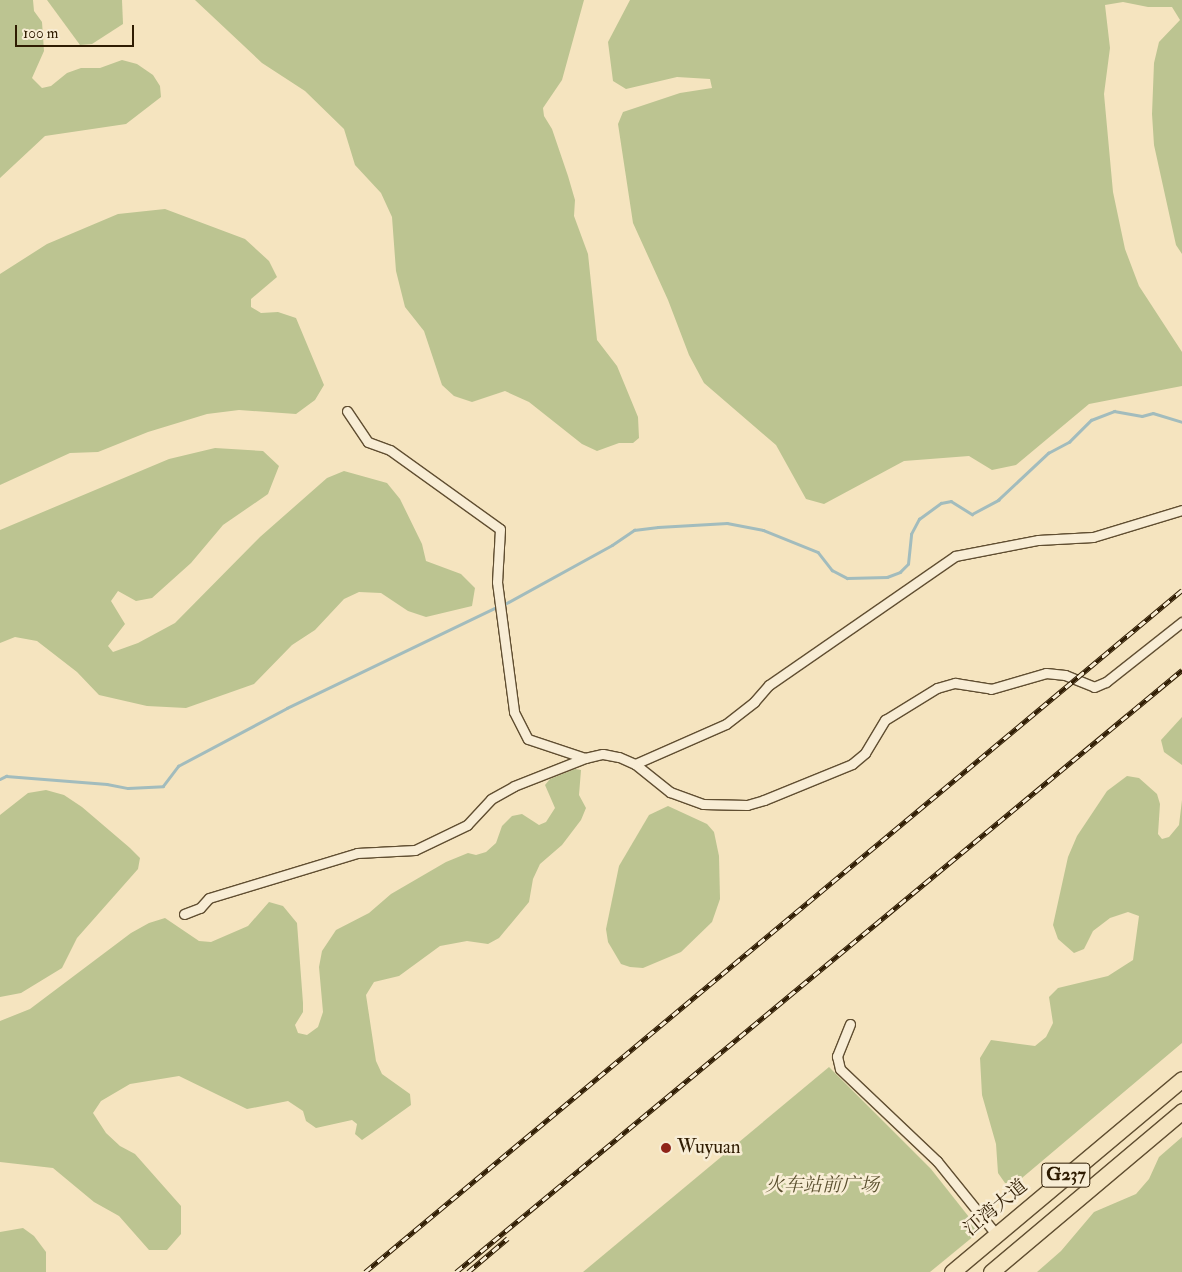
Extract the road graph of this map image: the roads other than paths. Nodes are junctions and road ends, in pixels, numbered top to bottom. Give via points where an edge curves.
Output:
1 (348, 412) dead end
2 (1182, 510) edge
3 (1182, 622) edge
4 (585, 758) junction
5 (635, 764) junction
6 (184, 914) dead end
7 (850, 1024) dead end
8 (1182, 1079) edge
9 (1182, 1110) edge
10 (996, 1234) junction
11 (952, 1272) edge
12 (991, 1272) edge

1 - 4 street via 368,442 390,450 500,529 497,582 518,724 533,742
2 - 5 street via 1094,538 1038,540 955,556 769,685 754,702 726,724
3 - 5 street via 1106,682 1094,687 1065,675 1046,673 991,689 955,683 937,688 885,720 865,753 852,764 755,802 703,804 670,792
4 - 5 street via 602,754
4 - 6 street via 514,786 491,799 467,824 415,850 357,853 209,898 200,908
7 - 10 street via 837,1056 840,1069 937,1161
8 - 10 highway, 江湾大道 / G237
9 - 12 highway, G237
10 - 11 highway, 江湾大道 / G237

